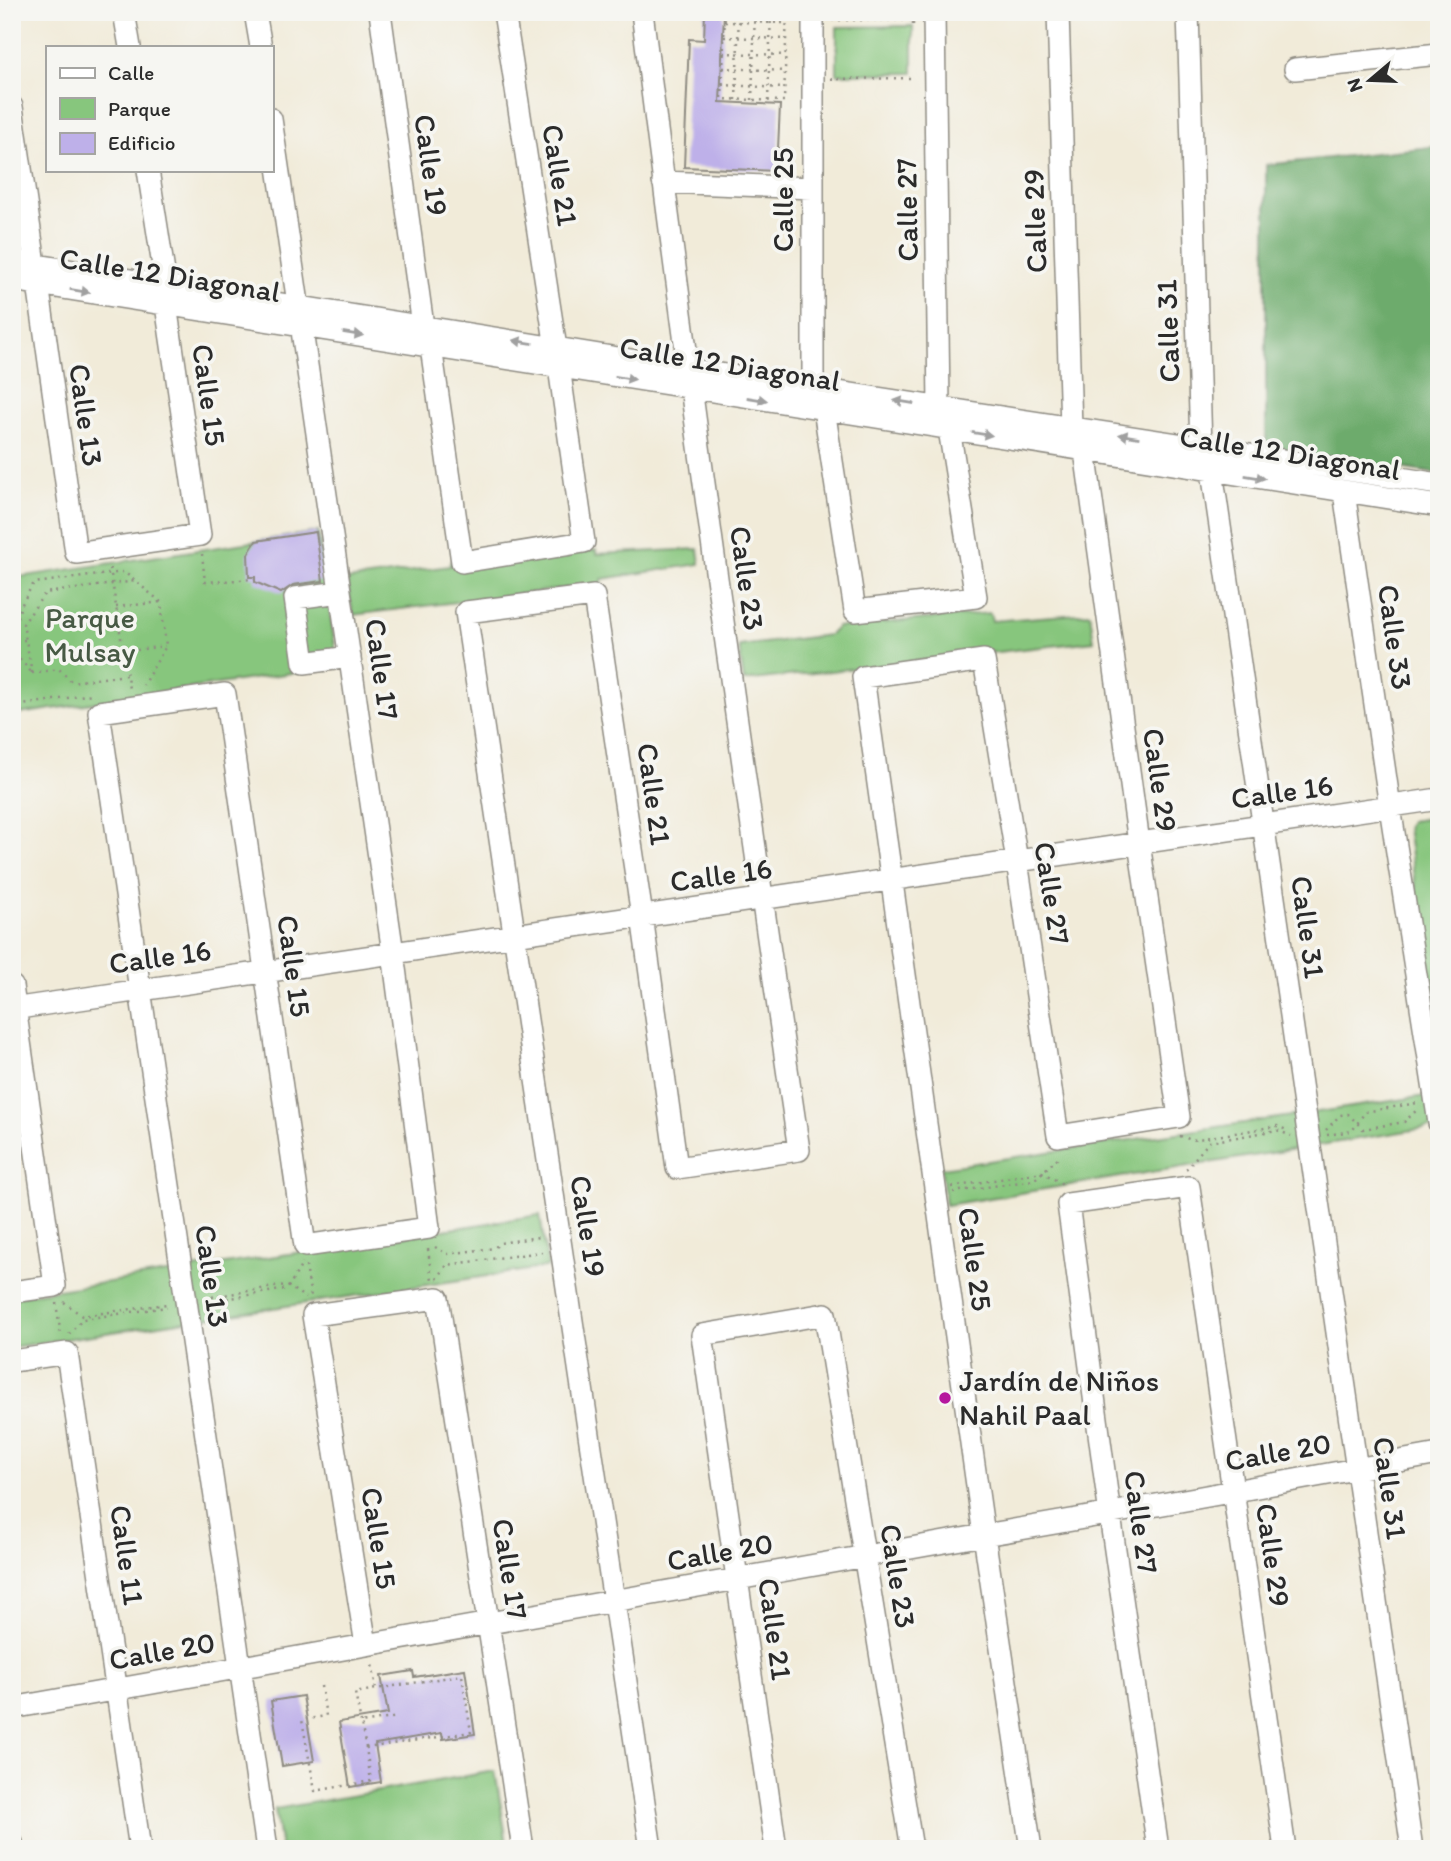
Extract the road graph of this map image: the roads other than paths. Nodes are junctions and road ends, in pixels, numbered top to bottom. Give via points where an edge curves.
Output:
1 (124, 12) edge
2 (256, 12) edge
3 (380, 12) edge
4 (504, 12) edge
5 (642, 12) edge
6 (813, 12) edge
7 (935, 12) edge
8 (1058, 12) edge
9 (1188, 12) edge
10 (130, 46) edge
11 (261, 46) edge
12 (1439, 54) edge
13 (1295, 69) dead end
14 (12, 107) edge
15 (273, 133) edge
16 (148, 172) edge
17 (663, 182) junction
18 (813, 188) junction
19 (12, 261) edge
20 (36, 274) junction
21 (12, 280) edge
22 (166, 295) junction
23 (300, 317) junction
24 (423, 326) junction
25 (431, 347) junction
26 (558, 358) junction
27 (688, 378) junction
28 (813, 388) junction
29 (939, 407) junction
30 (824, 409) junction
31 (1071, 428) junction
32 (949, 429) junction
33 (1201, 447) junction
34 (1085, 450) junction
35 (1212, 471) junction
36 (1439, 484) edge
37 (1344, 492) junction
38 (1439, 506) edge
39 (201, 542) joint
40 (340, 592) junction
41 (594, 596) joint
42 (350, 657) junction
43 (863, 677) joint
44 (95, 703) joint
45 (1439, 800) edge
46 (1390, 807) junction
47 (1263, 825) junction
48 (1139, 844) junction
49 (1017, 861) junction
50 (891, 880) junction
51 (761, 899) junction
52 (642, 916) junction
53 (514, 935) junction
54 (393, 953) junction
55 (265, 972) junction
56 (12, 986) edge
57 (140, 990) junction
58 (14, 1009) edge
59 (1439, 1123) edge
60 (1062, 1143) joint
61 (677, 1168) joint
62 (1066, 1194) joint
63 (305, 1253) joint
64 (436, 1291) joint
65 (12, 1292) edge
66 (702, 1335) joint
67 (12, 1361) edge
68 (1439, 1454) edge
69 (1357, 1468) junction
70 (1233, 1490) junction
71 (1110, 1515) junction
72 (984, 1535) junction
73 (864, 1556) junction
74 (737, 1579) junction
75 (614, 1601) junction
76 (489, 1623) junction
77 (368, 1651) junction
78 (240, 1668) junction
79 (117, 1690) junction
80 (12, 1708) edge
81 (12, 1843) edge
82 (13, 1849) edge
83 (140, 1849) edge
84 (267, 1849) edge
85 (523, 1849) edge
86 (651, 1849) edge
87 (776, 1849) edge
88 (912, 1849) edge
89 (1031, 1849) edge
90 (1158, 1849) edge
91 (1286, 1849) edge
92 (1412, 1849) edge

1 - 10 street
2 - 11 street
3 - 24 street, Calle 19
4 - 26 street, Calle 21
5 - 17 street, Calle 23
6 - 18 street, Calle 25
7 - 29 street, Calle 27
8 - 31 street, Calle 29
9 - 33 street, Calle 31
12 - 13 street
14 - 20 street, Calle 13
15 - 23 street, Calle 17
16 - 22 street, Calle 15
17 - 18 street
17 - 27 street, Calle 23
18 - 28 street, Calle 25
19 - 20 street, Calle 12 Diagonal
20 - 21 street, Calle 12 Diagonal
20 - 22 street, Calle 12 Diagonal
20 - 39 street, Calle 13 via 76,553
22 - 23 street, Calle 12 Diagonal
22 - 39 street, Calle 15
23 - 24 street, Calle 12 Diagonal
23 -> 25 street, Calle 12 Diagonal
23 - 40 street, Calle 17
26 -> 24 street, Calle 12 Diagonal
25 - 26 street, Calle 12 Diagonal
25 - 26 street, Calle 21 via 462,562 584,542
26 - 27 street, Calle 12 Diagonal
27 - 28 street, Calle 12 Diagonal
27 -> 30 street, Calle 12 Diagonal
27 - 51 street, Calle 23
29 -> 28 street, Calle 12 Diagonal
29 - 31 street, Calle 12 Diagonal
30 - 32 street, Calle 12 Diagonal
30 - 32 street via 855,611 976,597
33 -> 31 street, Calle 12 Diagonal
32 -> 34 street, Calle 12 Diagonal
33 - 35 street, Calle 31
33 - 36 street, Calle 12 Diagonal
34 - 35 street, Calle 12 Diagonal
34 - 48 street, Calle 29
35 -> 37 street, Calle 12 Diagonal
35 - 47 street, Calle 31
37 - 38 street, Calle 12 Diagonal
37 - 46 street, Calle 33
40 - 42 street, Calle 17
40 - 42 street via 295,598 304,663
41 - 52 street, Calle 21
41 - 53 street, Calle 19 via 466,612
42 - 54 street, Calle 17
43 - 49 street, Calle 27 via 984,660
43 - 50 street, Calle 25
44 - 55 street, Calle 15 via 225,694
44 - 57 street, Calle 13
45 - 46 street, Calle 16
46 - 47 street, Calle 16
46 - 59 street, Calle 33
47 - 48 street, Calle 16
47 - 69 street, Calle 31
48 - 49 street, Calle 16
48 - 60 street, Calle 29 via 1178,1126
49 - 50 street, Calle 16
49 - 60 street, Calle 27
50 - 51 street, Calle 16
50 - 72 street, Calle 25
51 - 52 street, Calle 16
51 - 61 street, Calle 23 via 799,1150
52 - 53 street, Calle 16
52 - 61 street, Calle 21
53 - 54 street, Calle 16
53 - 75 street, Calle 19
54 - 55 street, Calle 16
54 - 63 street, Calle 17 via 428,1235
55 - 57 street, Calle 16
55 - 63 street, Calle 15
56 - 58 street
57 - 58 street, Calle 16
57 - 78 street, Calle 13
58 - 65 street via 58,1294
62 - 70 street, Calle 29 via 1186,1181
62 - 71 street, Calle 27
64 - 76 street, Calle 17
64 - 77 street, Calle 15 via 312,1308
66 - 73 street, Calle 23 via 825,1314
66 - 74 street, Calle 21
67 - 79 street, Calle 11 via 64,1347
68 - 69 street, Calle 20
69 - 70 street, Calle 20
69 - 92 street, Calle 31
70 - 71 street, Calle 20
70 - 91 street, Calle 29
71 - 72 street, Calle 20
71 - 90 street, Calle 27
72 - 73 street, Calle 20
72 - 89 street, Calle 25
73 - 74 street, Calle 20
73 - 88 street, Calle 23
74 - 75 street, Calle 20
74 - 87 street, Calle 21
75 - 76 street, Calle 20
75 - 86 street, Calle 19
76 - 77 street, Calle 20
76 - 85 street, Calle 17
77 - 78 street, Calle 20
78 - 79 street, Calle 20
78 - 84 street, Calle 13
79 - 80 street, Calle 20
79 - 83 street, Calle 11
81 - 82 street

